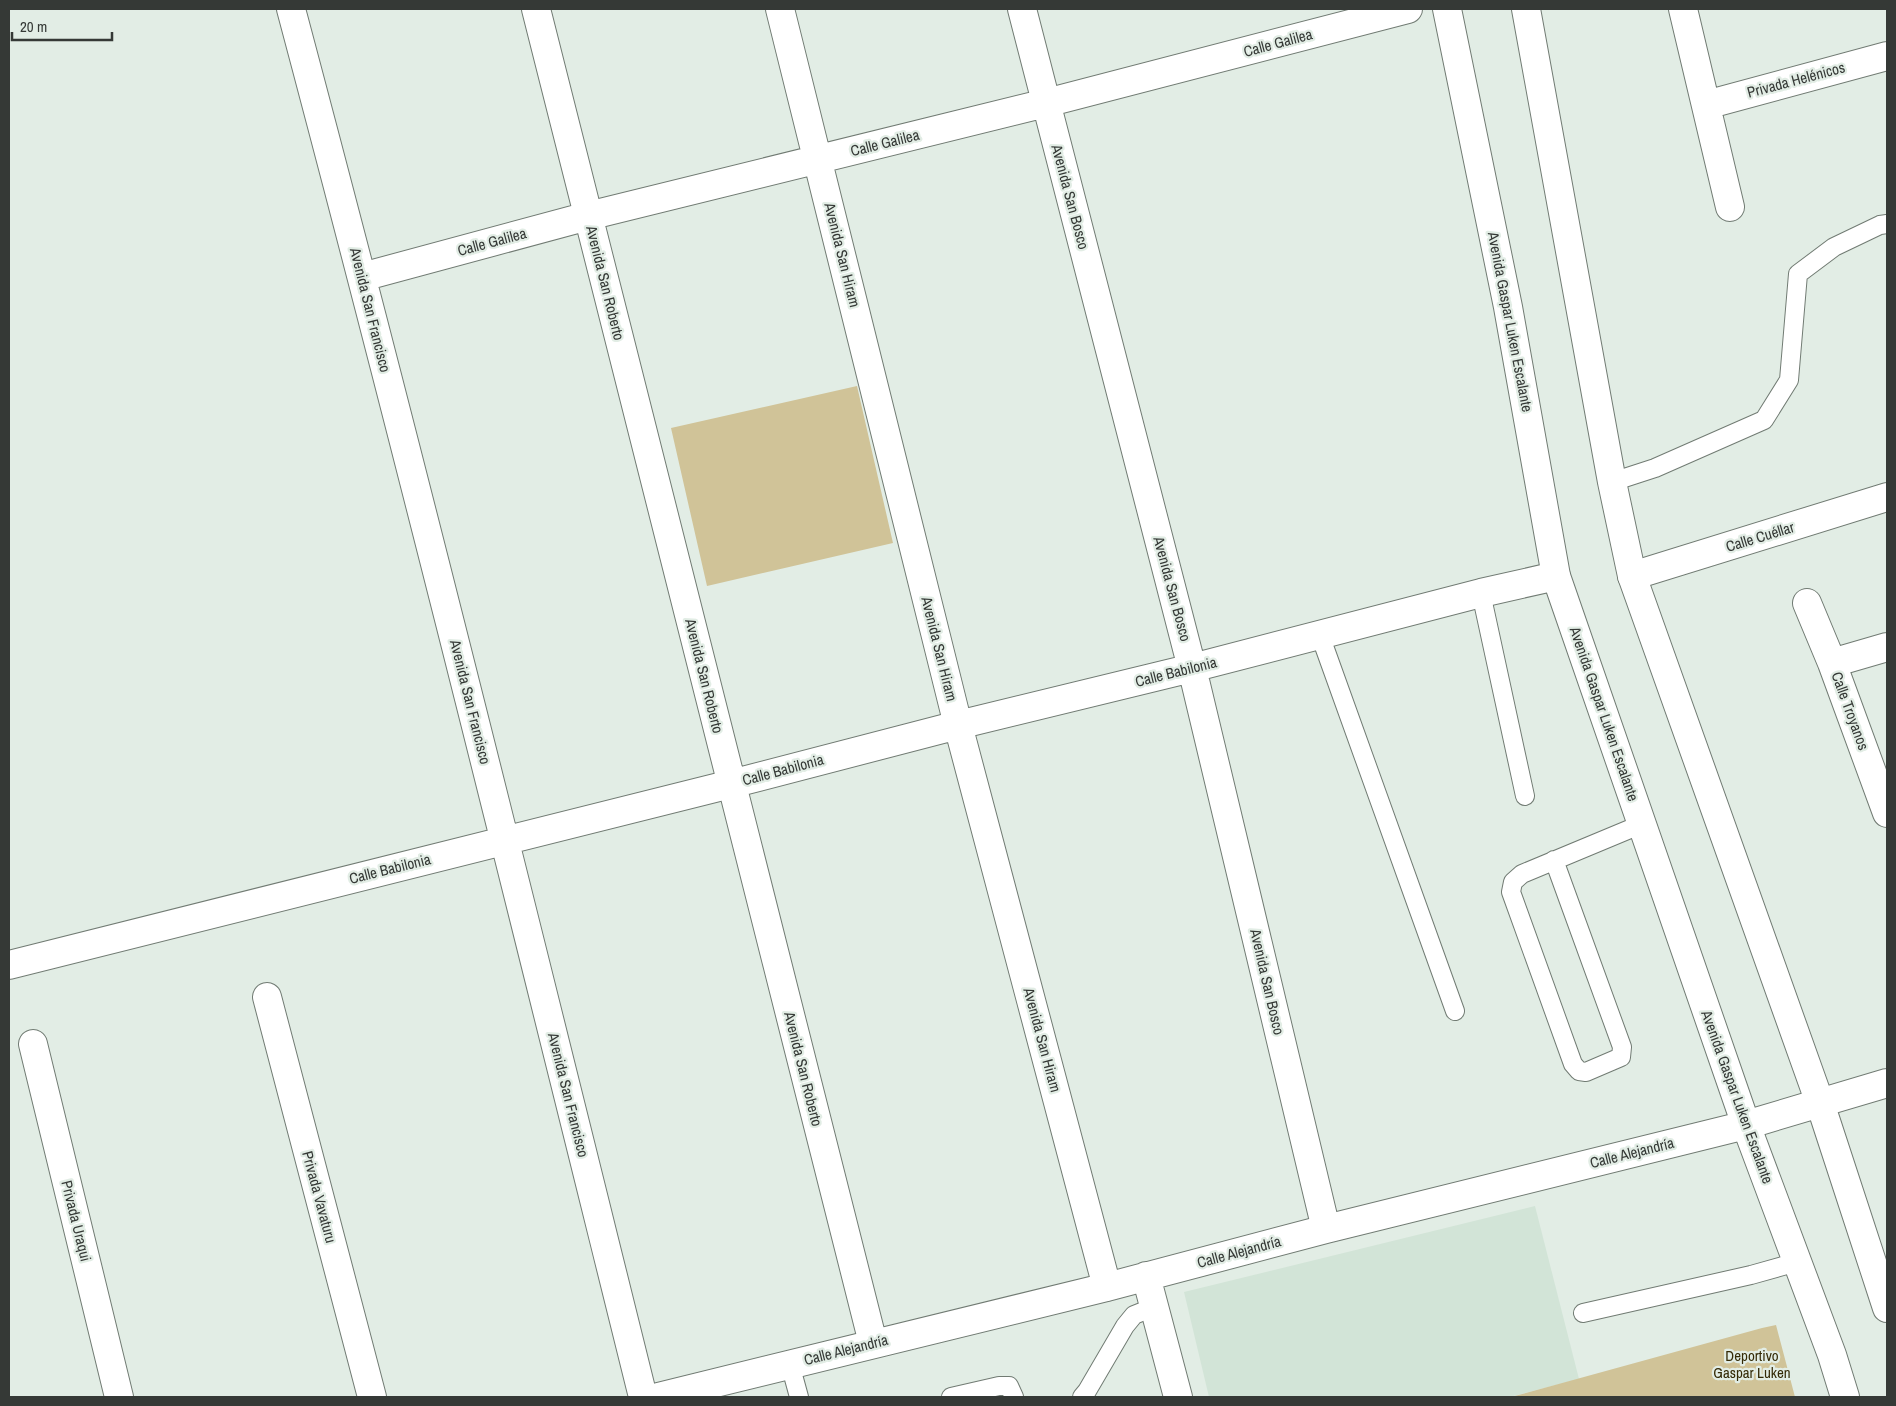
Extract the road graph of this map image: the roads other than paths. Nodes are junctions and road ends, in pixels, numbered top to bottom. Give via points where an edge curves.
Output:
1 (291, 9) edge
2 (536, 9) edge
3 (780, 9) edge
4 (1022, 9) edge
5 (1408, 9) edge
6 (1447, 9) edge
7 (1526, 9) edge
8 (1683, 9) edge
9 (1887, 56) edge
10 (1046, 103) junction
11 (1706, 105) junction
12 (819, 160) junction
13 (1730, 207) dead end
14 (588, 216) junction
15 (1887, 224) edge
16 (362, 277) junction
17 (1612, 482) junction
18 (1887, 497) edge
19 (1556, 576) junction
20 (1632, 576) junction
21 (1481, 593) junction
22 (1807, 604) dead end
23 (1320, 635) junction
24 (1887, 647) edge
25 (1832, 663) junction
26 (1192, 668) junction
27 (958, 725) junction
28 (731, 784) junction
29 (1525, 796) dead end
30 (1887, 813) edge
31 (1642, 824) junction
32 (505, 840) junction
33 (1554, 860) junction
34 (9, 965) edge
35 (267, 997) dead end
36 (1455, 1011) dead end
37 (33, 1044) dead end
38 (1887, 1083) edge
39 (1820, 1103) junction
40 (1746, 1125) junction
41 (1326, 1229) junction
42 (1797, 1262) junction
43 (1146, 1276) junction
44 (1107, 1286) junction
45 (1154, 1307) junction
46 (1887, 1308) edge
47 (1583, 1313) dead end
48 (873, 1343) junction
49 (790, 1364) junction
50 (119, 1397) edge
51 (372, 1397) edge
52 (643, 1397) edge
53 (658, 1397) edge
54 (799, 1397) edge
55 (951, 1397) edge
56 (1014, 1397) edge
57 (1082, 1397) edge
58 (1178, 1397) edge
59 (1845, 1397) edge

1 - 16 street, Avenida San Francisco
2 - 14 street, Avenida San Roberto
3 - 12 street, Avenida San Hiram
4 - 10 street, Avenida San Bosco
5 - 10 street, Calle Galilea
6 - 19 street, Avenida Gaspar Luken Escalante via 1508,307
7 - 17 street
8 - 11 street
9 - 11 street, Privada Helénicos
10 - 12 street, Calle Galilea
10 - 26 street, Avenida San Bosco
11 - 13 street
12 - 14 street, Calle Galilea
12 - 27 street, Avenida San Hiram
14 - 16 street, Calle Galilea
14 - 28 street, Avenida San Roberto
15 - 17 lane via 1834,247 1798,274 1789,380 1764,420 1655,468
16 - 32 street, Avenida San Francisco
17 - 20 street
18 - 20 street, Calle Cuéllar
19 - 21 street, Calle Babilonia
19 - 31 street, Avenida Gaspar Luken Escalante
20 - 39 street
21 - 23 street, Calle Babilonia
21 - 29 lane
22 - 25 street
23 - 26 street, Calle Babilonia
23 - 36 lane
24 - 25 street, Calle Troyanos
25 - 30 street, Calle Troyanos
26 - 27 street, Calle Babilonia
26 - 41 street, Avenida San Bosco
27 - 28 street, Calle Babilonia
27 - 44 street, Avenida San Hiram
28 - 32 street, Calle Babilonia
28 - 48 street, Avenida San Roberto
31 - 33 lane
31 - 40 street, Avenida Gaspar Luken Escalante
32 - 34 street, Calle Babilonia
32 - 52 street, Avenida San Francisco
33 - 33 lane via 1622,1047 1621,1057 1586,1072 1579,1071 1573,1064 1511,892 1513,882 1522,874
35 - 51 street, Privada Vavaturu
37 - 50 street, Privada Uraqui
38 - 39 street, Calle Alejandría
39 - 40 street, Calle Alejandría
39 - 46 street
40 - 41 street, Calle Alejandría
40 - 42 street, Avenida Gaspar Luken Escalante
41 - 43 street, Calle Alejandría
42 - 47 lane
42 - 59 street, Avenida Gaspar Luken Escalante
43 - 44 street, Calle Alejandría
43 - 45 street
44 - 48 street, Calle Alejandría
45 - 57 lane via 1134,1316 1125,1326
45 - 58 street
48 - 49 street, Calle Alejandría
49 - 53 street, Calle Alejandría
49 - 54 lane
55 - 56 lane via 999,1386 1009,1386

